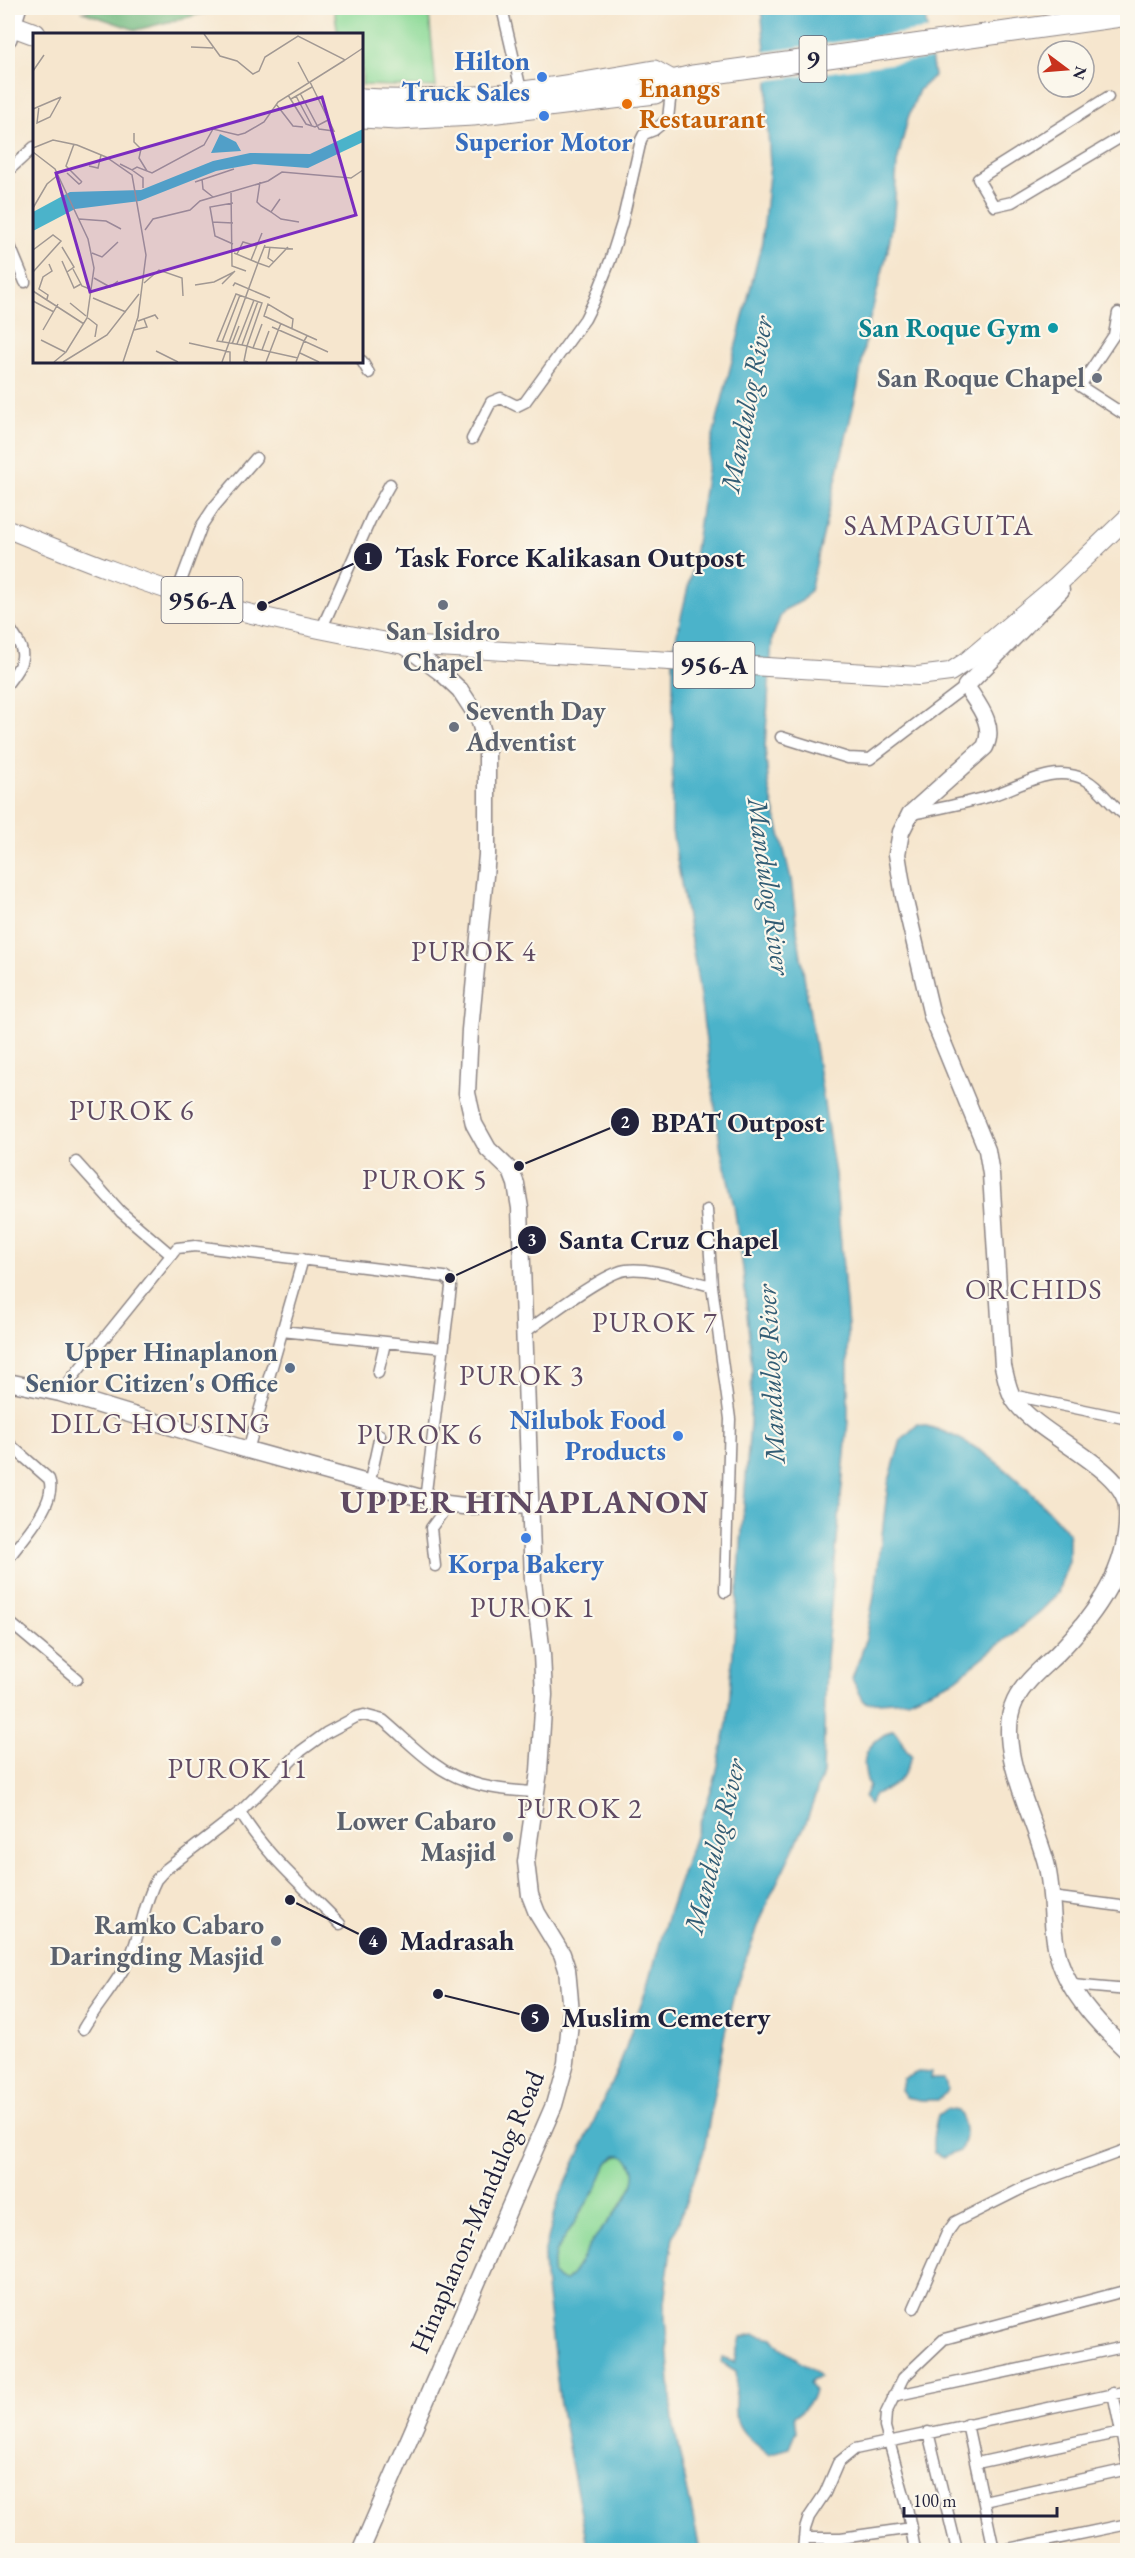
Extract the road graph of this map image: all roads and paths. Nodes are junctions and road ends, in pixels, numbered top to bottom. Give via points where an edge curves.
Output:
1 (502, 8) edge
2 (1119, 13) edge
3 (16, 29) edge
4 (33, 47) edge
5 (672, 81) junction
6 (1108, 97) dead end
7 (363, 99) edge
8 (522, 102) junction
9 (363, 117) edge
10 (1128, 133) edge
11 (33, 148) edge
12 (8, 153) edge
13 (21, 158) junction
14 (8, 171) edge
15 (8, 241) edge
16 (25, 282) dead end
17 (1118, 313) dead end
18 (363, 363) edge
19 (369, 373) dead end
20 (1128, 417) edge
21 (472, 439) dead end
22 (256, 458) dead end
23 (390, 484) dead end
24 (1128, 517) edge
25 (8, 529) edge
26 (1074, 569) junction
27 (177, 592) junction
28 (8, 626) edge
29 (321, 630) junction
30 (404, 645) junction
31 (8, 683) edge
32 (966, 686) junction
33 (781, 737) dead end
34 (910, 814) junction
35 (1128, 817) edge
36 (76, 1162) dead end
37 (707, 1210) dead end
38 (170, 1254) junction
39 (303, 1259) junction
40 (712, 1286) junction
41 (282, 1331) junction
42 (524, 1333) junction
43 (385, 1343) junction
44 (443, 1348) junction
45 (378, 1373) dead end
46 (8, 1382) edge
47 (60, 1393) junction
48 (1012, 1395) junction
49 (1128, 1419) edge
50 (380, 1435) dead end
51 (8, 1443) edge
52 (248, 1450) junction
53 (369, 1485) junction
54 (425, 1500) junction
55 (531, 1504) junction
56 (448, 1505) junction
57 (8, 1537) edge
58 (18, 1545) junction
59 (8, 1559) edge
60 (435, 1566) dead end
61 (725, 1592) dead end
62 (8, 1621) edge
63 (77, 1679) dead end
64 (535, 1792) junction
65 (240, 1812) junction
66 (1051, 1897) junction
67 (1128, 1907) edge
68 (340, 1924) dead end
69 (1072, 1985) junction
70 (1128, 1990) edge
71 (83, 2029) dead end
72 (1128, 2052) edge
73 (1128, 2149) edge
74 (1128, 2290) edge
75 (914, 2308) dead end
76 (1128, 2346) edge
77 (1128, 2391) edge
78 (1113, 2393) junction
79 (892, 2396) junction
80 (967, 2424) junction
81 (928, 2432) junction
82 (1121, 2432) junction
83 (889, 2440) junction
84 (977, 2463) junction
85 (1128, 2467) edge
86 (984, 2501) junction
87 (1128, 2524) edge
88 (912, 2528) junction
89 (804, 2538) junction
90 (361, 2550) edge
91 (802, 2550) edge
92 (915, 2550) edge
93 (957, 2550) edge
94 (994, 2550) edge
95 (1003, 2550) edge

1 - 8 street
2 - 5 highway, 9
3 - 4 highway
5 - 8 highway, 9 via 655,93 569,104
5 - 8 highway, 9 via 654,71
5 - 21 street via 668,119 641,140 610,261 585,319 525,402 517,406 501,398 491,402
6 - 10 street via 978,179 994,206 1012,202
7 - 8 highway, 9
8 - 9 highway, 9 via 473,115
11 - 13 street
12 - 13 street
13 - 14 street
15 - 16 street
17 - 20 street via 1114,335 1080,387
18 - 19 street
22 - 27 street via 202,525
23 - 29 street
24 - 26 main road, 956-A
25 - 27 main road, 956-A
26 - 30 main road, 956-A via 977,654 958,668 930,676
26 - 32 street via 1063,588
27 - 29 main road, 956-A
28 - 31 street via 24,654
29 - 30 main road, 956-A
30 - 42 street, Hinaplanon-Mandulog Road via 460,690 479,719 488,746 487,855 467,1093 481,1138 511,1171 516,1184
32 - 33 street via 876,756 865,760
32 - 34 street via 987,721 988,741
34 - 35 street via 984,798 1038,777 1063,774 1087,781
34 - 48 street via 899,839 899,873 932,1016 987,1150 1003,1366
36 - 38 street via 121,1212
37 - 40 street
38 - 39 street via 177,1248 195,1246
38 - 47 street
39 - 41 street
39 - 44 street via 448,1279 451,1287
40 - 42 street via 638,1269 623,1270
40 - 61 street via 730,1419
41 - 43 street
41 - 52 street
42 - 55 street, Hinaplanon-Mandulog Road
43 - 44 street
43 - 45 street
44 - 54 street
46 - 47 street
47 - 52 street
48 - 49 street
48 - 66 street via 1019,1406 1064,1444 1114,1479 1124,1492 1127,1506 1116,1576 1101,1603 1022,1689 1011,1711 1017,1778 1047,1868
50 - 53 street
51 - 58 street via 49,1479 52,1487 37,1520
52 - 53 street
53 - 54 street
54 - 56 street
55 - 56 street
55 - 64 street, Hinaplanon-Mandulog Road via 533,1581 544,1695
56 - 60 street via 431,1528
57 - 58 street
58 - 59 street
62 - 63 street
64 - 65 street via 480,1786 456,1777 432,1763 382,1720 364,1715 326,1733 301,1751
64 - 90 street, Hinaplanon-Mandulog Road via 527,1878 537,1913 567,1969 571,2012 566,2062 554,2105
65 - 68 street via 267,1851
65 - 71 street via 156,1880 129,1959
66 - 67 street
66 - 69 street via 1059,1959
69 - 70 street
69 - 72 street
73 - 75 street via 1027,2186 955,2223
74 - 79 street via 944,2339 903,2378
76 - 79 street
77 - 78 street
78 - 80 street
78 - 82 street
79 - 83 street via 885,2420
80 - 81 street
80 - 84 street
81 - 83 street
81 - 93 street
82 - 84 street
82 - 85 street
83 - 88 street
83 - 89 street via 855,2449 841,2458 809,2517
84 - 86 street
85 - 86 street
86 - 94 street
87 - 95 street
88 - 89 street via 841,2538
88 - 92 street
89 - 91 street

